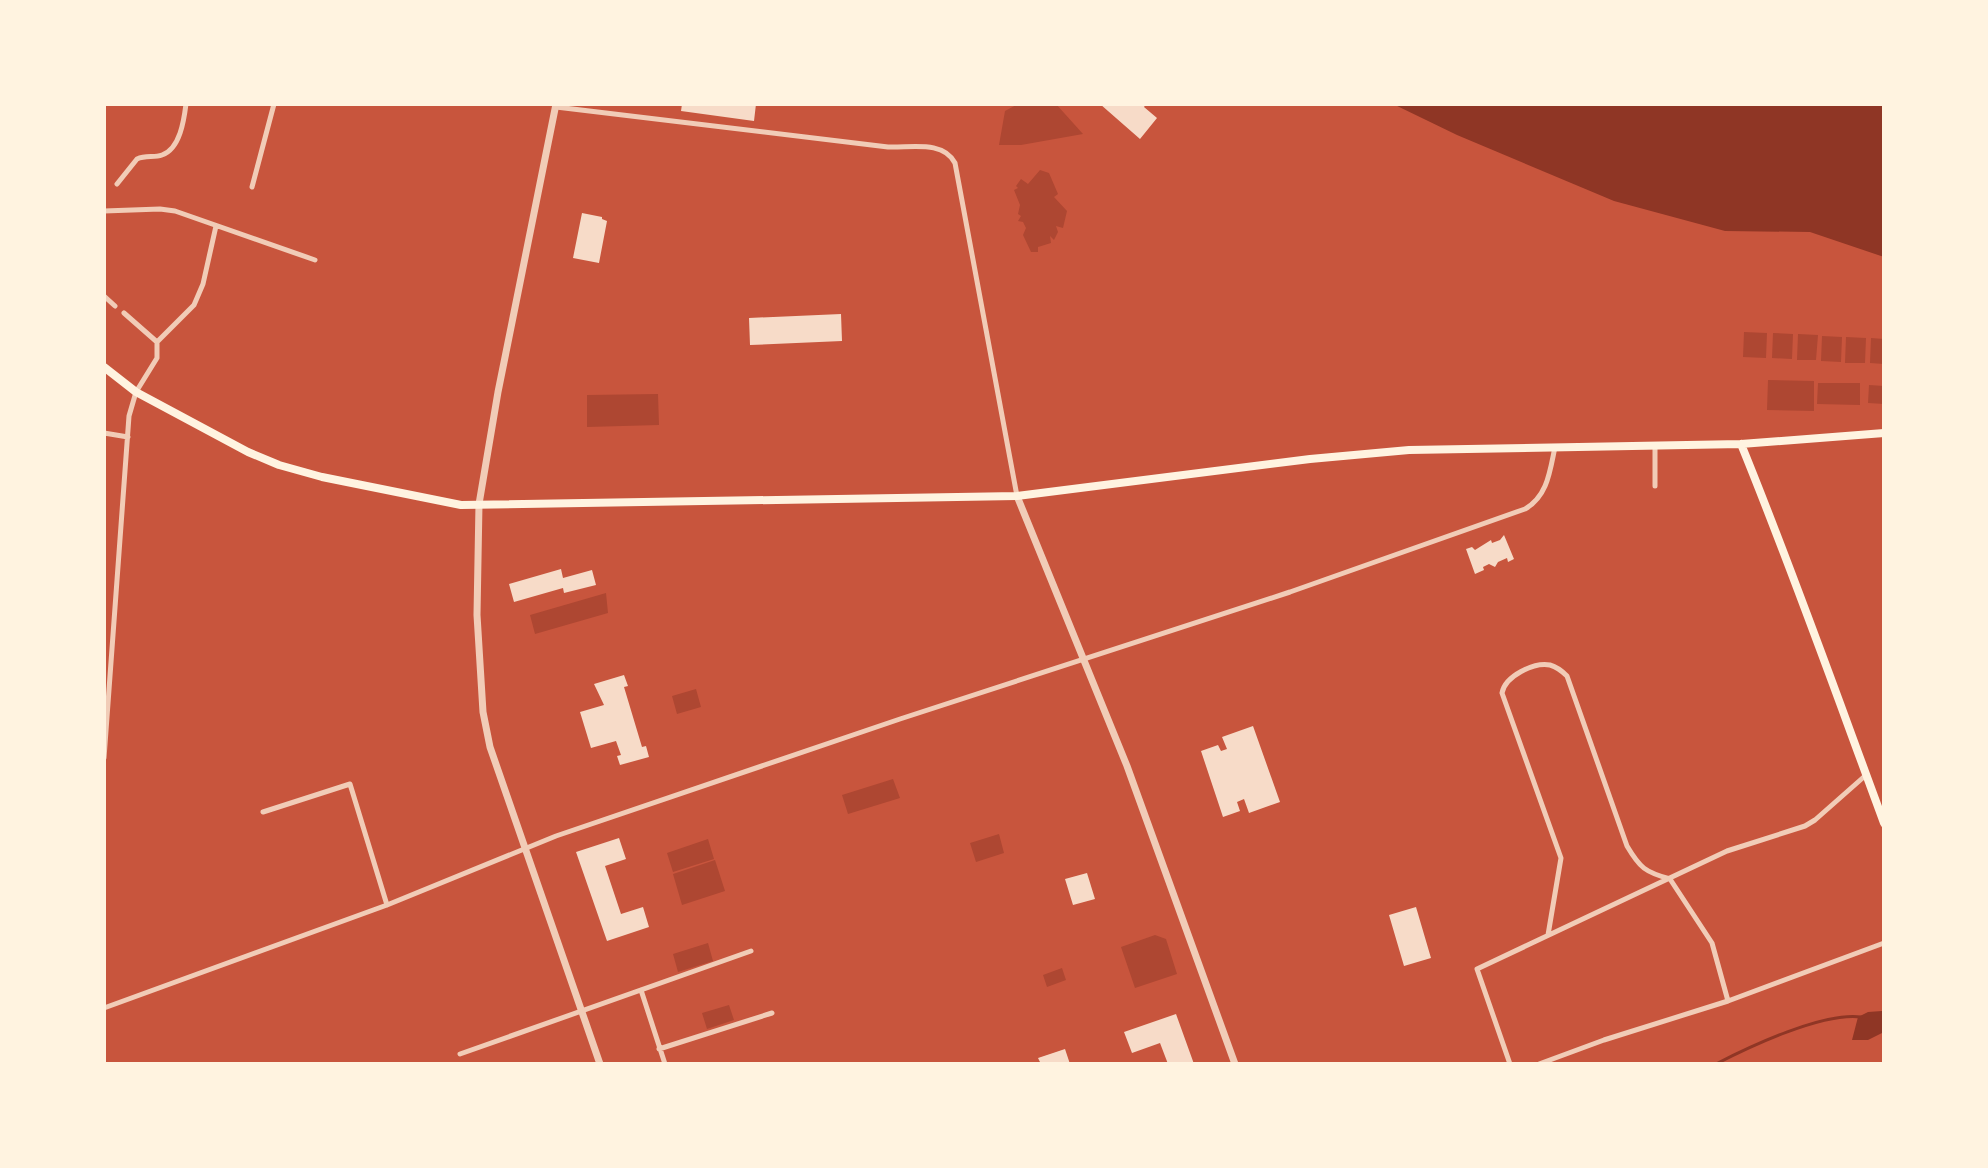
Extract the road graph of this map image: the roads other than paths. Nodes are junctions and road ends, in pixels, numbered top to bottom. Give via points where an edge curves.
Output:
1 (186, 104) edge
2 (274, 104) edge
3 (556, 105) edge
4 (117, 184) dead end
5 (252, 187) dead end
6 (104, 211) edge
7 (216, 226) junction
8 (315, 260) dead end
9 (104, 296) edge
10 (115, 306) dead end
11 (124, 313) dead end
12 (157, 342) junction
13 (104, 367) edge
14 (136, 392) junction
15 (104, 433) edge
16 (1884, 433) edge
17 (128, 437) junction
18 (1741, 444) junction
19 (1655, 445) junction
20 (1556, 446) junction
21 (1655, 486) dead end
22 (1017, 496) junction
23 (479, 504) junction
24 (1084, 660) junction
25 (104, 758) edge
26 (1866, 775) junction
27 (263, 812) dead end
28 (1884, 823) edge
29 (524, 850) junction
30 (1670, 879) junction
31 (387, 905) junction
32 (1548, 935) junction
33 (1884, 943) edge
34 (751, 951) dead end
35 (641, 990) junction
36 (1728, 1001) junction
37 (104, 1008) edge
38 (581, 1011) junction
39 (772, 1013) dead end
40 (659, 1049) junction
41 (460, 1054) dead end
42 (600, 1064) edge
43 (665, 1064) edge
44 (1235, 1064) edge
45 (1510, 1064) edge
46 (1539, 1064) edge

1 - 4 street via 182,129 168,152 137,159
2 - 5 street
3 - 22 street via 888,147 945,149 955,163
3 - 23 street
6 - 7 street via 160,209
7 - 8 street
7 - 12 street via 194,305
9 - 10 street
11 - 12 street
12 - 14 street via 157,358
13 - 14 main road
14 - 17 street
14 - 23 main road via 279,465 461,505
15 - 17 street
16 - 18 main road
17 - 25 street
18 - 19 main road
18 - 26 main road
19 - 20 main road
19 - 21 street
20 - 22 main road via 1361,454
20 - 24 street via 1545,487 1525,509
22 - 23 main road
22 - 24 street
23 - 29 street via 477,615 483,712
24 - 29 street via 693,788
24 - 44 street
26 - 28 main road
26 - 30 street via 1805,826 1727,851
27 - 31 street via 350,784
29 - 31 street
29 - 38 street
30 - 32 street
30 - 32 street via 1649,873 1627,846 1567,676 1551,665 1513,676 1504,684 1503,698 1561,858
30 - 36 street via 1712,943
31 - 37 street
32 - 45 street via 1477,969
33 - 36 street
34 - 35 street
35 - 38 street
35 - 40 street
36 - 46 street
38 - 41 street
38 - 42 street
39 - 40 street
40 - 43 street

